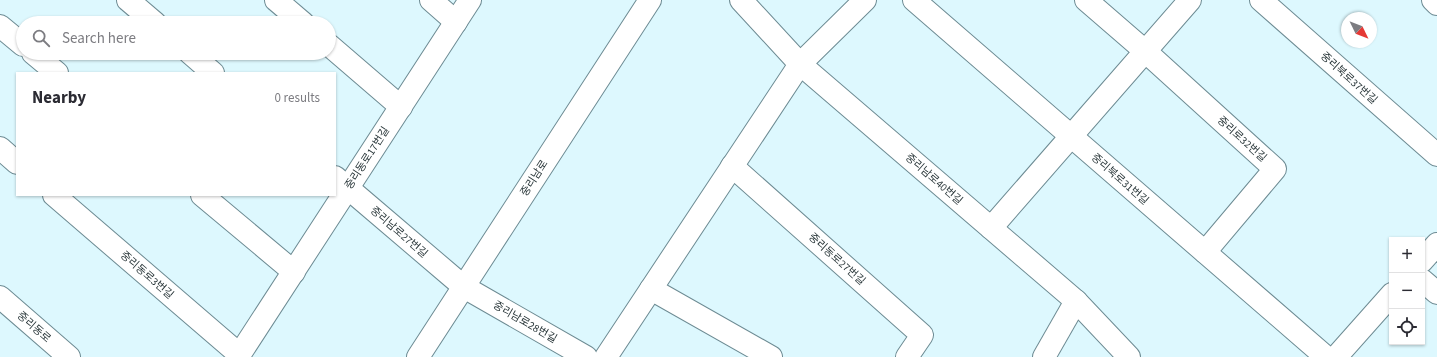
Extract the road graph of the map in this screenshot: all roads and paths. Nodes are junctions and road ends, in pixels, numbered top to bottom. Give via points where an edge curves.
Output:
1 (128, 0) edge
2 (276, 0) edge
3 (431, 0) edge
4 (470, 0) edge
5 (650, 0) edge
6 (741, 0) edge
7 (865, 0) edge
8 (914, 0) edge
9 (1086, 0) edge
10 (1190, 0) edge
11 (1262, 0) edge
12 (1433, 0) edge
13 (1437, 4) edge
14 (147, 16) edge
15 (295, 16) edge
16 (456, 22) junction
17 (0, 26) edge
18 (16, 39) edge
19 (1145, 51) junction
20 (336, 52) edge
21 (41, 60) edge
22 (198, 60) edge
23 (800, 64) junction
24 (55, 72) edge
25 (212, 72) edge
26 (401, 107) junction
27 (1071, 136) junction
28 (0, 148) edge
29 (1437, 155) edge
30 (16, 162) edge
31 (732, 166) junction
32 (342, 183) edge
33 (336, 194) edge
34 (55, 196) edge
35 (203, 196) edge
36 (335, 196) edge
37 (991, 228) junction
38 (1437, 244) edge
39 (1204, 252) junction
40 (1425, 258) edge
41 (294, 272) junction
42 (1425, 283) edge
43 (464, 287) junction
44 (651, 289) junction
45 (1437, 293) edge
46 (0, 297) edge
47 (1389, 297) edge
48 (1076, 301) junction
49 (239, 356) edge
50 (69, 357) edge
51 (418, 357) edge
52 (586, 357) edge
53 (606, 357) edge
54 (772, 357) edge
55 (907, 357) edge
56 (1044, 357) edge
57 (1129, 357) edge
58 (1326, 357) edge
59 (1336, 357) edge

1 - 14 street
2 - 15 street
3 - 16 street
4 - 16 street, 중리동로17번길
5 - 43 street, 중리남로
6 - 23 street, 중리남로40번길
7 - 23 street
8 - 27 street, 중리북로31번길
9 - 19 street
10 - 19 street
11 - 29 street, 중리북로37번길
12 - 13 street
16 - 26 street, 중리동로17번길
17 - 18 street
19 - 27 street
19 - 39 street, 중리로32번길 via 1275,169
20 - 26 street
21 - 24 street
22 - 25 street
23 - 31 street
23 - 37 street, 중리남로40번길
26 - 32 street, 중리동로17번길
27 - 37 street
27 - 39 street, 중리북로31번길
28 - 30 street
31 - 44 street
31 - 55 street, 중리동로27번길 via 922,335
32 - 33 street, 중리동로17번길
32 - 43 street, 중리남로27번길
34 - 49 street, 중리동로3번길
35 - 41 street
36 - 41 street, 중리동로17번길
37 - 48 street, 중리남로40번길
38 - 40 street
39 - 58 street, 중리북로31번길
41 - 49 street, 중리동로17번길
42 - 45 street
43 - 51 street, 중리남로
43 - 52 street, 중리남로28번길
44 - 53 street
44 - 54 street
46 - 50 street, 중리동로
47 - 59 street
48 - 56 street
48 - 57 street, 중리남로40번길

